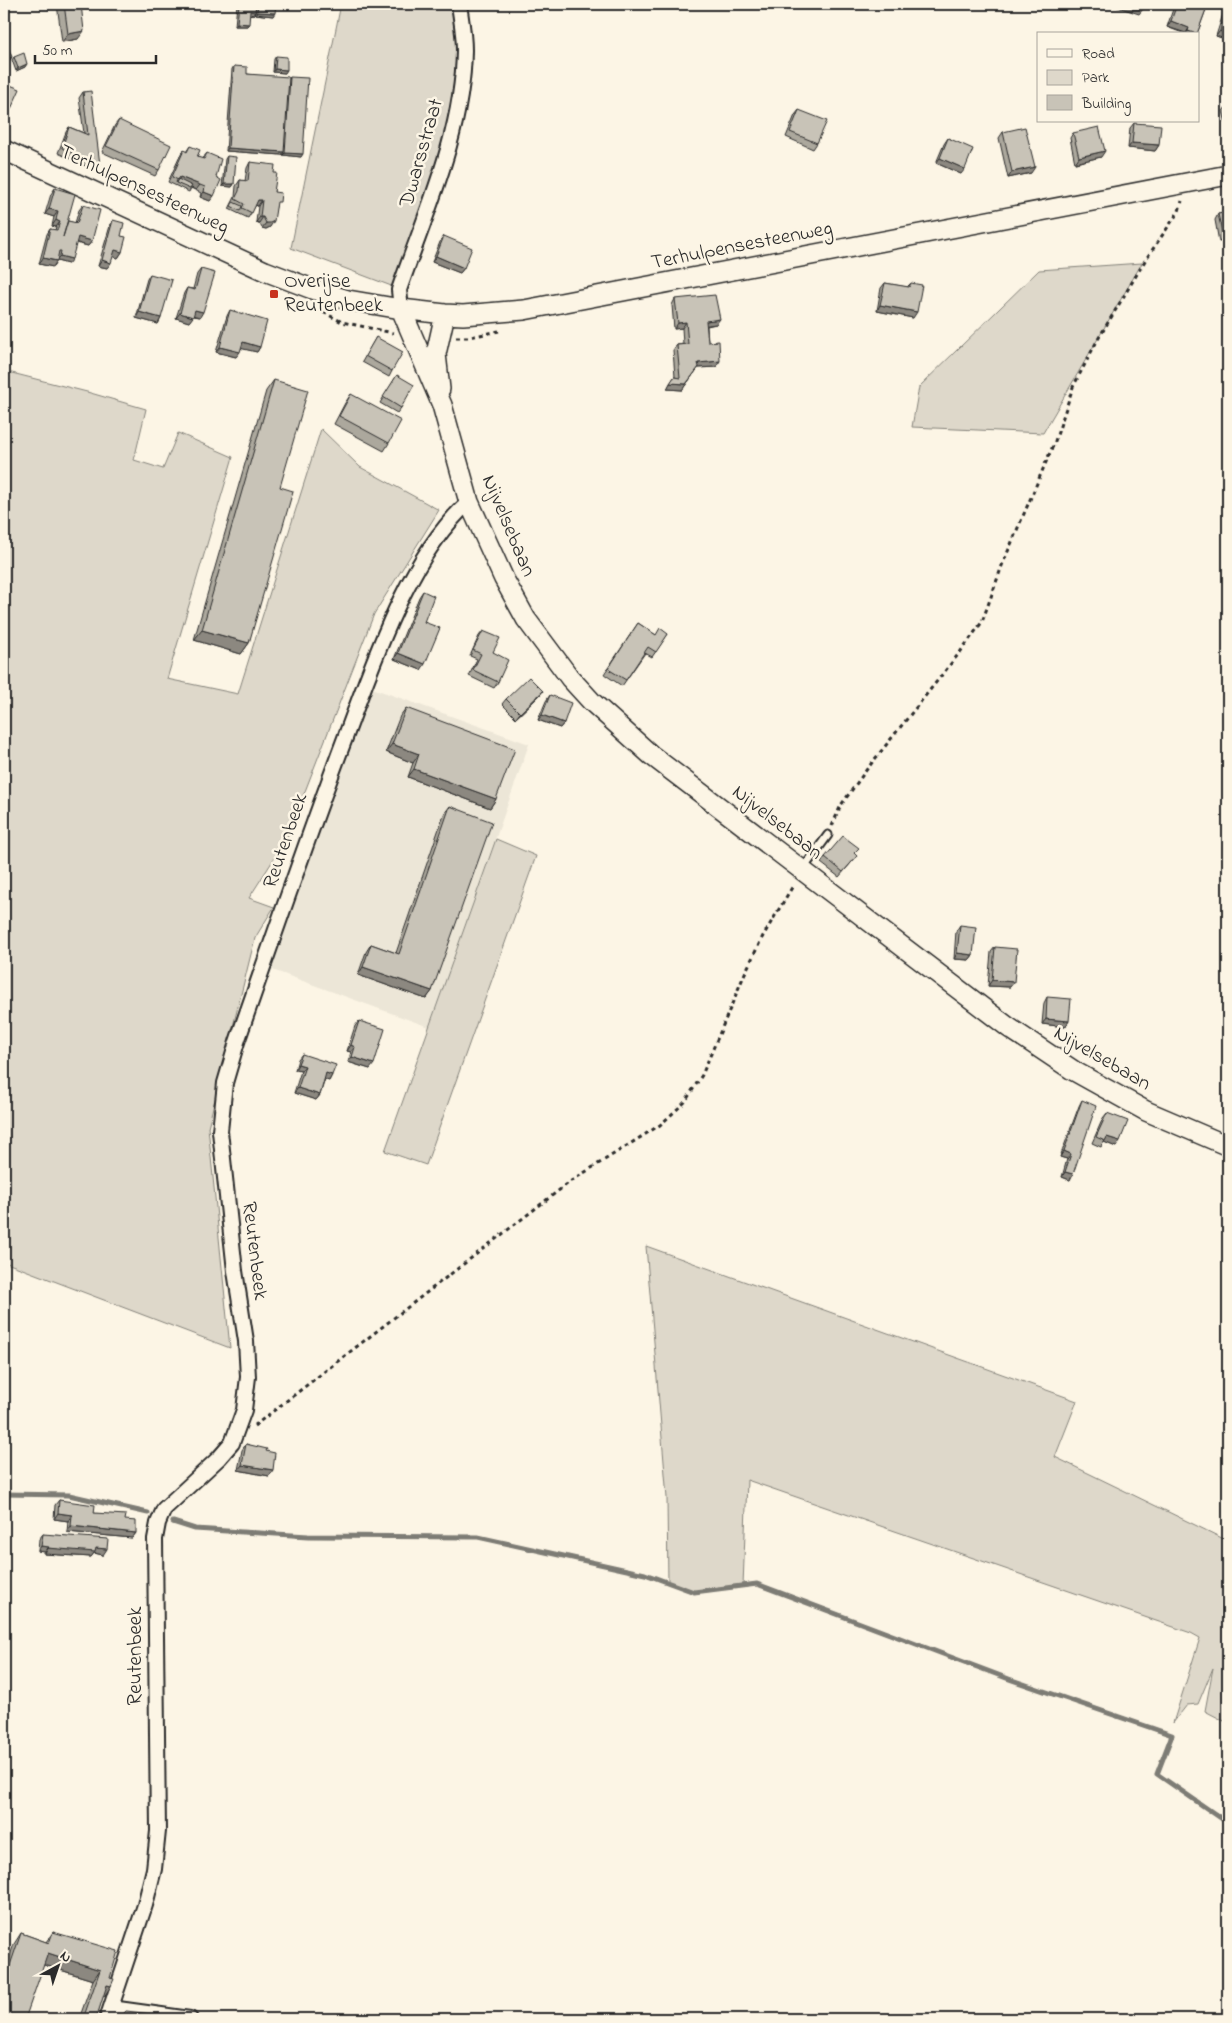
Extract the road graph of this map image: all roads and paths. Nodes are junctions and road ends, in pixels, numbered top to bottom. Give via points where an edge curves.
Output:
1 (459, 4) edge
2 (4, 150) edge
3 (1228, 175) edge
4 (1182, 200) dead end
5 (401, 310) junction
6 (445, 314) junction
7 (442, 405) junction
8 (469, 502) junction
9 (828, 835) joint
10 (802, 870) junction
11 (1228, 1146) edge
12 (232, 1443) junction
13 (109, 2013) edge
14 (190, 2019) edge

1 - 5 street, Dwarsstraat via 464,48 456,117 450,146 399,290
2 - 5 main road, Terhulpensesteenweg via 265,271 348,300
3 - 6 main road, Terhulpensesteenweg via 524,310
4 - 9 path via 1073,386 1055,441 982,622 867,769 841,805
5 - 6 main road, Terhulpensesteenweg
5 - 7 main road, Nijvelsebaan
6 - 7 main road, Nijvelsebaan via 436,354
7 - 8 main road, Nijvelsebaan
8 - 10 main road, Nijvelsebaan via 526,619 576,684 652,755
8 - 12 street, Reutenbeek via 436,538 388,628 322,800 225,1083 220,1131 248,1377 244,1410
9 - 10 lane
10 - 11 main road, Nijvelsebaan via 1042,1051 1146,1111
10 - 12 path via 763,936 702,1075 685,1102 660,1125 571,1181
12 - 13 street, Reutenbeek via 164,1509 158,1523 155,1539 158,1831 154,1869 145,1905
13 - 14 street

